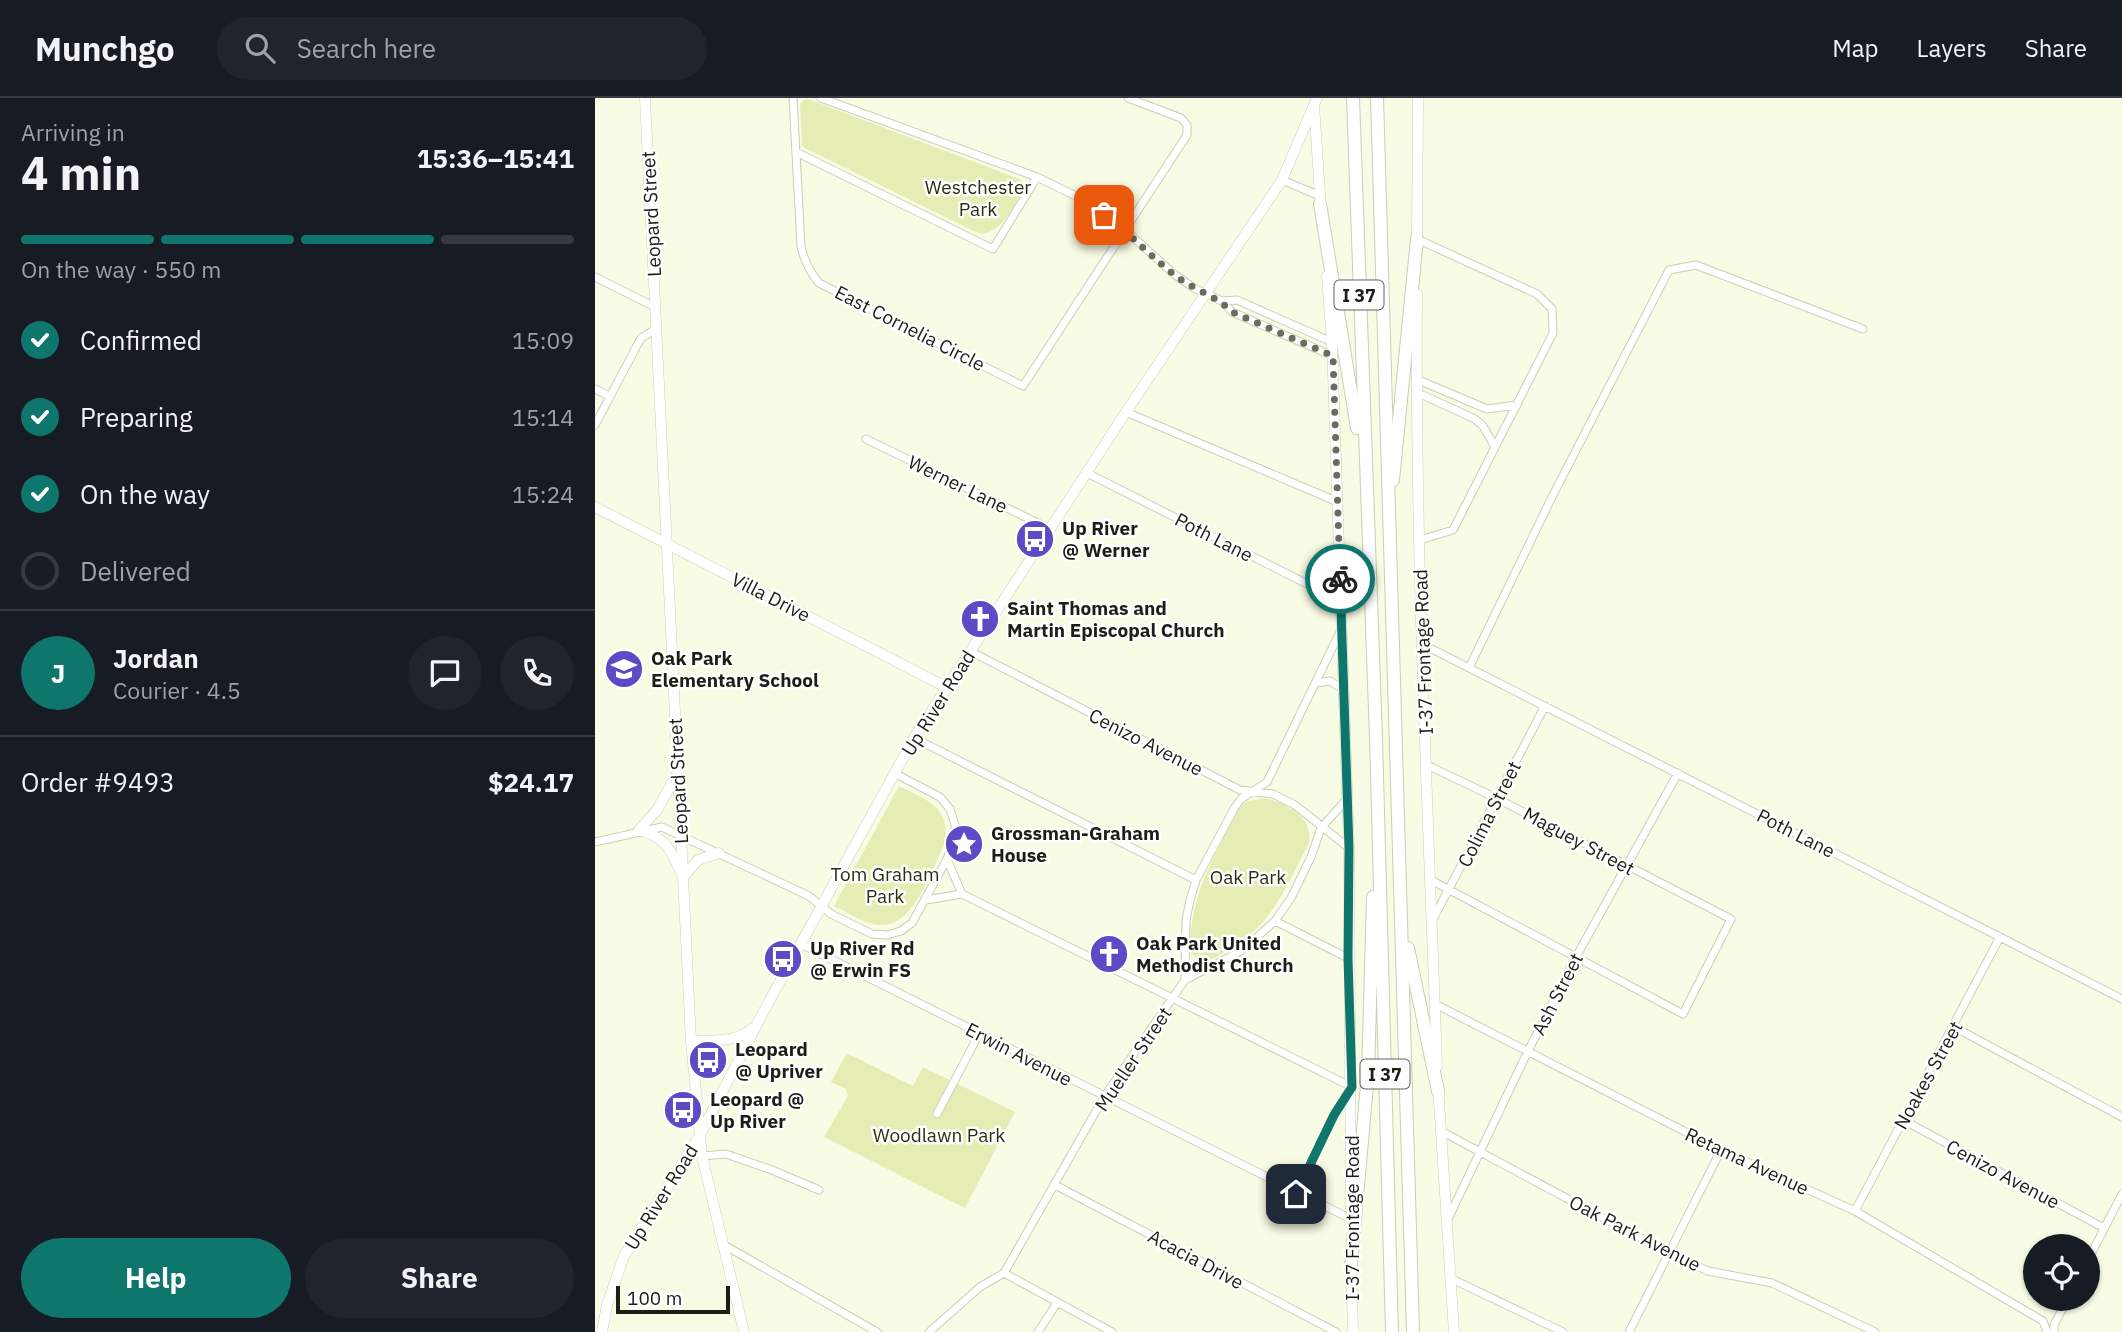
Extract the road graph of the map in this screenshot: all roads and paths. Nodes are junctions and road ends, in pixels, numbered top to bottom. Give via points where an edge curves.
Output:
1 (645, 98) edge
2 (793, 98) edge
3 (821, 98) edge
4 (1128, 98) edge
5 (1377, 98) edge
6 (1418, 98) edge
7 (1315, 100) edge
8 (1353, 105) edge
9 (796, 152) junction
10 (1037, 177) junction
11 (1282, 180) junction
12 (1320, 200) junction
13 (1124, 229) junction
14 (1417, 239) junction
15 (595, 277) edge
16 (1206, 294) junction
17 (1221, 301) junction
18 (655, 307) junction
19 (1863, 329) dead end
20 (656, 330) junction
21 (1332, 342) junction
22 (1333, 356) junction
23 (1416, 379) junction
24 (595, 389) edge
25 (1416, 392) junction
26 (609, 396) junction
27 (1471, 402) junction
28 (1517, 405) junction
29 (1126, 412) junction
30 (1466, 414) junction
31 (595, 425) edge
32 (866, 439) dead end
33 (1495, 447) junction
34 (1087, 473) junction
35 (1366, 479) junction
36 (1338, 502) junction
37 (1389, 505) junction
38 (595, 507) edge
39 (1050, 529) junction
40 (1420, 540) junction
41 (665, 542) junction
42 (1341, 601) junction
43 (1341, 630) junction
44 (1422, 644) junction
45 (970, 651) junction
46 (1469, 667) junction
47 (1316, 682) junction
48 (946, 687) junction
49 (1344, 690) junction
50 (1545, 706) junction
51 (914, 738) junction
52 (1427, 765) junction
53 (677, 773) junction
54 (894, 773) junction
55 (1678, 773) junction
56 (1254, 792) junction
57 (1496, 798) junction
58 (1347, 799) junction
59 (1379, 817) junction
60 (1321, 828) junction
61 (639, 830) junction
62 (681, 834) junction
63 (595, 842) edge
64 (1349, 848) junction
65 (719, 853) junction
66 (947, 859) junction
67 (1626, 866) junction
68 (683, 877) junction
69 (1429, 879) junction
70 (1196, 880) junction
71 (1449, 891) junction
72 (962, 894) junction
73 (926, 900) junction
74 (821, 906) junction
75 (1400, 913) junction
76 (1275, 921) junction
77 (1432, 922) junction
78 (2000, 937) junction
79 (801, 944) junction
80 (1576, 957) junction
81 (1348, 958) junction
82 (1185, 980) junction
83 (2122, 999) edge
84 (1173, 1000) junction
85 (1435, 1004) junction
86 (758, 1023) junction
87 (1954, 1027) junction
88 (979, 1034) junction
89 (691, 1041) junction
90 (1528, 1051) junction
91 (1352, 1087) junction
92 (1438, 1091) junction
93 (1104, 1097) junction
94 (937, 1114) dead end
95 (1334, 1115) junction
96 (2122, 1117) edge
97 (1351, 1118) junction
98 (1903, 1120) junction
99 (1441, 1131) junction
100 (700, 1135) junction
101 (1721, 1150) junction
102 (1479, 1151) junction
103 (702, 1156) junction
104 (1055, 1185) junction
105 (819, 1191) dead end
106 (1296, 1194) junction
107 (2122, 1194) edge
108 (1855, 1211) junction
109 (1351, 1219) junction
110 (1447, 1219) junction
111 (2104, 1228) junction
112 (2100, 1236) edge
113 (724, 1245) junction
114 (1669, 1254) junction
115 (1351, 1264) junction
116 (1004, 1273) junction
117 (1452, 1279) junction
118 (1056, 1303) junction
119 (2062, 1311) edge
120 (602, 1332) edge
121 (744, 1332) edge
122 (877, 1332) edge
123 (929, 1332) edge
124 (1038, 1332) edge
125 (1112, 1332) edge
126 (1336, 1332) edge
127 (1353, 1332) edge
128 (1392, 1332) edge
129 (1413, 1332) edge
130 (1454, 1332) edge
131 (1563, 1332) edge
132 (1629, 1332) edge
133 (1875, 1332) edge
134 (2047, 1332) edge
135 (2054, 1332) edge

1 - 18 main road, Leopard Street
2 - 9 street
3 - 10 street
4 - 13 street via 1181,118 1187,135
5 - 37 highway, I 37
6 - 14 main road, I-37 Frontage Road
7 - 11 main road, Up River Road
7 - 12 main road, I-37 Frontage Road
8 - 35 highway, I 37
9 - 10 street via 993,249
9 - 13 street, East Cornelia Circle via 801,246 804,261 819,282 1023,386
10 - 13 street via 1084,200
11 - 12 street
11 - 16 main road, Up River Road
12 - 21 main road, I-37 Frontage Road
12 - 35 highway
13 - 16 street via 1174,274
14 - 23 main road, I-37 Frontage Road
14 - 28 street via 1537,294 1552,309 1553,333
14 - 37 highway
15 - 18 street
16 - 17 street
16 - 29 main road, Up River Road
17 - 21 street via 1237,300
17 - 22 street via 1232,312
18 - 20 main road, Leopard Street
19 - 46 street via 1696,265 1669,270
20 - 26 street via 641,338
20 - 41 main road, Leopard Street
21 - 22 main road, I-37 Frontage Road
22 - 36 main road, I-37 Frontage Road
23 - 25 main road, I-37 Frontage Road
23 - 27 street
24 - 26 street
25 - 30 street
25 - 40 main road, I-37 Frontage Road
26 - 31 street
27 - 28 street via 1493,409
27 - 30 street
28 - 33 street
29 - 34 main road, Up River Road
29 - 36 street
30 - 33 street via 1483,426
32 - 39 street, Werner Lane
33 - 40 street via 1453,530
34 - 39 main road, Up River Road
34 - 42 street, Poth Lane
35 - 59 highway, I 37
36 - 42 main road, I-37 Frontage Road
37 - 75 highway, I 37
38 - 41 main road, Villa Drive
39 - 45 main road, Up River Road
40 - 44 main road, I-37 Frontage Road
41 - 48 main road, Villa Drive
41 - 53 main road, Leopard Street
42 - 43 main road, I-37 Frontage Road
43 - 47 street
43 - 49 main road, I-37 Frontage Road
44 - 46 street, Poth Lane
44 - 52 main road, I-37 Frontage Road
45 - 48 main road, Up River Road
45 - 56 street, Cenizo Avenue via 1240,790
46 - 50 street, Poth Lane
47 - 49 street via 1330,681
47 - 56 street via 1267,782
48 - 51 main road, Up River Road
49 - 58 main road, I-37 Frontage Road
50 - 55 street, Poth Lane
50 - 57 street, Colima Street
51 - 54 main road, Up River Road
51 - 70 street
52 - 57 street, Maguey Street
52 - 69 main road, I-37 Frontage Road
53 - 61 main road via 657,810
53 - 62 main road, Leopard Street
54 - 66 street via 940,797 950,809 955,839
54 - 74 main road, Up River Road
55 - 67 street, Ash Street
55 - 78 street, Poth Lane
56 - 60 street, Cenizo Avenue via 1273,794 1295,805
56 - 70 street via 1235,807
57 - 67 street, Maguey Street
57 - 71 street, Colima Street
58 - 60 street
58 - 64 main road, I-37 Frontage Road
59 - 115 highway via 1373,849 1368,1074
59 - 128 highway, I 37
60 - 64 street, Cenizo Avenue
60 - 76 street via 1301,877
61 - 62 street via 662,827
61 - 63 street
61 - 68 main road via 664,841
62 - 65 street
62 - 68 main road, Leopard Street
64 - 81 main road, I-37 Frontage Road
65 - 68 main road via 698,860
65 - 74 street
66 - 72 street
66 - 73 street
67 - 80 street, Ash Street
67 - 80 street, Maguey Street via 1731,919 1683,1014
68 - 89 main road, Leopard Street
69 - 71 street
69 - 77 main road, I-37 Frontage Road
70 - 82 street via 1186,920
71 - 77 street, Colima Street
71 - 80 street
72 - 73 street
72 - 84 street
73 - 74 street via 912,923 887,935 872,934
74 - 79 main road, Up River Road
75 - 92 highway
75 - 129 highway, I 37
76 - 81 street
76 - 82 street via 1241,951
77 - 85 main road, I-37 Frontage Road
78 - 83 street, Poth Lane
78 - 87 street, Noakes Street
79 - 86 main road, Up River Road
79 - 88 street, Erwin Avenue
80 - 90 street, Ash Street
81 - 91 main road, I-37 Frontage Road
82 - 84 street, Mueller Street
84 - 91 street
84 - 93 street, Mueller Street
85 - 90 street, Retama Avenue
85 - 92 main road, I-37 Frontage Road
86 - 89 main road via 745,1035 731,1039
86 - 100 main road, Up River Road
87 - 96 street
87 - 98 street, Noakes Street
88 - 93 street, Erwin Avenue
88 - 94 street
89 - 100 main road, Leopard Street
90 - 101 street, Retama Avenue
90 - 102 street, Ash Street
91 - 95 street
91 - 97 main road, I-37 Frontage Road
92 - 99 main road, I-37 Frontage Road
93 - 104 street, Mueller Street
93 - 106 street, Erwin Avenue
95 - 97 street
95 - 106 street
97 - 109 main road, I-37 Frontage Road
98 - 108 street, Noakes Street
98 - 111 street, Cenizo Avenue
99 - 102 street, Oak Park Avenue
99 - 110 main road, I-37 Frontage Road
100 - 103 main road, Leopard Street
100 - 120 main road, Up River Road via 624,1255
101 - 108 street, Retama Avenue
101 - 114 street
102 - 110 street, Ash Street
102 - 114 street, Oak Park Avenue
103 - 105 street via 726,1154
103 - 113 main road, Leopard Street
104 - 116 street, Mueller Street
104 - 126 street, Acacia Drive
106 - 109 street, Erwin Avenue
107 - 111 street
108 - 134 street, Retama Avenue via 2043,1321
109 - 115 main road, I-37 Frontage Road
110 - 117 main road, I-37 Frontage Road
111 - 112 street
113 - 121 main road, Leopard Street
113 - 122 street
114 - 132 street
114 - 133 street, Oak Park Avenue via 1708,1271 1772,1283
115 - 127 main road, I-37 Frontage Road
116 - 118 street
116 - 123 street, Mueller Street via 980,1287
117 - 130 main road, I-37 Frontage Road
117 - 131 street
118 - 124 street
118 - 125 street
119 - 135 street

